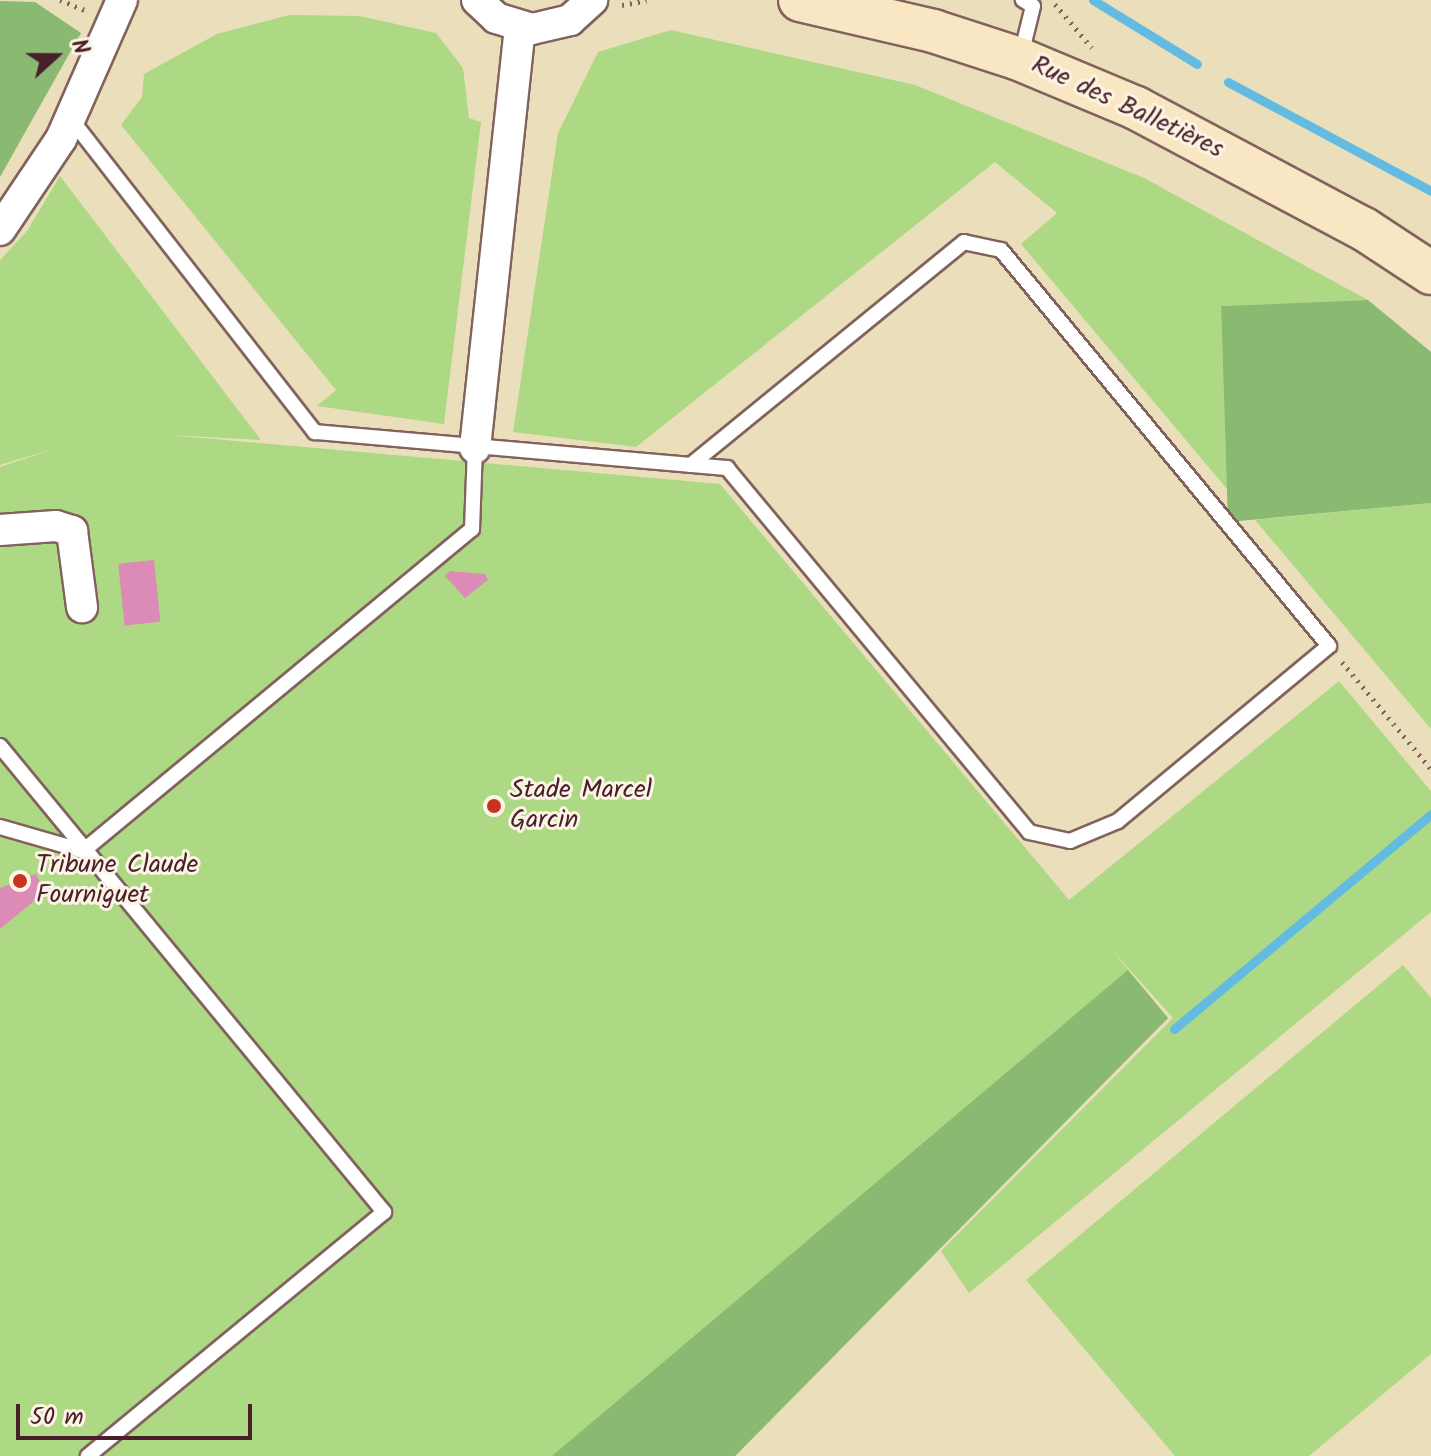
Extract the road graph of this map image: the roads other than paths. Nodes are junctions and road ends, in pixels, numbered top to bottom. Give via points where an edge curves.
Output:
1 (122, 0) edge
2 (477, 0) edge
3 (592, 0) edge
4 (800, 0) edge
5 (1023, 0) edge
6 (520, 28) junction
7 (1019, 59) junction
8 (70, 119) junction
9 (0, 230) edge
10 (1431, 273) edge
11 (475, 448) junction
12 (691, 465) junction
13 (0, 530) edge
14 (82, 607) dead end
15 (0, 746) edge
16 (0, 827) edge
17 (83, 851) junction
18 (88, 1456) edge

1 - 8 street
2 - 6 street via 496,18
3 - 6 street via 559,25
4 - 7 main road, Rue des Balletières via 933,31
5 - 7 lane via 1033,6
6 - 11 street
7 - 10 main road, Rue des Balletières via 1241,160
8 - 9 street via 39,176
8 - 11 lane via 315,432
11 - 12 lane
11 - 17 lane via 472,529
12 - 12 lane via 727,468 1029,832 1070,841 1118,821 1329,646 1001,250 964,242
13 - 14 street via 56,526 72,531
15 - 17 lane
16 - 17 lane
17 - 18 lane via 384,1212

